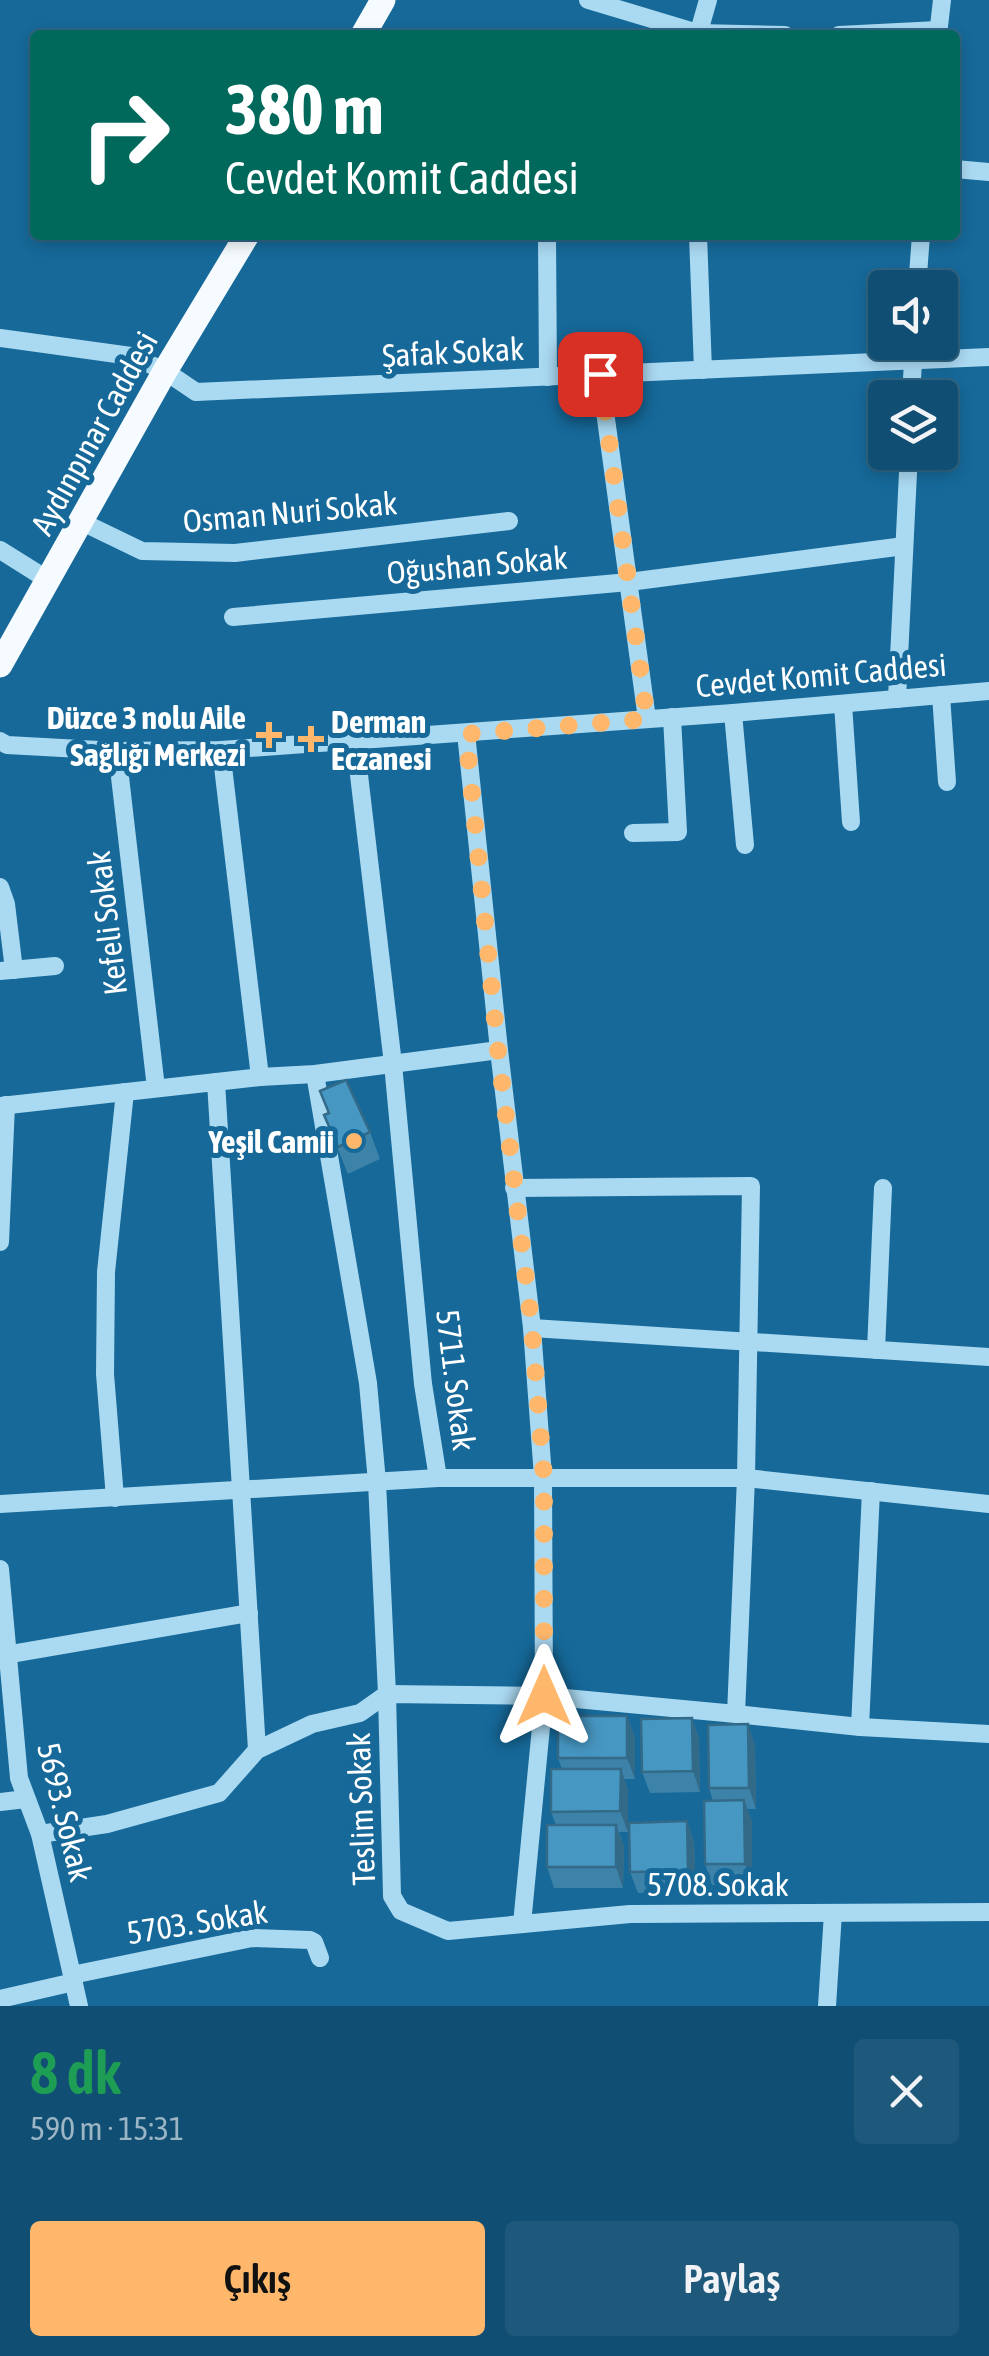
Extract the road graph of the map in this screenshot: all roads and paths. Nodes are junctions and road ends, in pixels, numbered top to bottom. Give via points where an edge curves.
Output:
1 (382, 0) edge
2 (588, 0) edge
3 (708, 0) edge
4 (942, 0) edge
5 (366, 30) edge
6 (685, 30) edge
7 (699, 30) edge
8 (938, 30) edge
9 (960, 170) edge
10 (989, 172) edge
11 (244, 240) edge
12 (548, 240) edge
13 (698, 240) edge
14 (920, 240) edge
15 (918, 270) edge
16 (0, 338) edge
17 (868, 355) edge
18 (958, 355) edge
19 (989, 357) edge
20 (703, 370) junction
21 (166, 372) junction
22 (600, 374) junction
23 (548, 377) junction
24 (908, 470) edge
25 (509, 521) dead end
26 (82, 522) junction
27 (904, 546) junction
28 (0, 550) edge
29 (48, 580) junction
30 (628, 582) junction
31 (234, 617) dead end
32 (2, 656) edge
33 (989, 691) edge
34 (942, 695) junction
35 (897, 699) junction
36 (843, 704) junction
37 (733, 713) junction
38 (672, 716) junction
39 (647, 719) junction
40 (466, 734) junction
41 (0, 741) edge
42 (355, 741) junction
43 (221, 750) junction
44 (118, 752) junction
45 (947, 782) dead end
46 (851, 822) dead end
47 (633, 833) dead end
48 (746, 844) dead end
49 (0, 887) edge
50 (55, 966) dead end
51 (7, 971) edge
52 (498, 1050) junction
53 (393, 1064) junction
54 (315, 1074) junction
55 (260, 1077) junction
56 (216, 1082) junction
57 (156, 1088) junction
58 (125, 1092) junction
59 (3, 1106) edge
60 (514, 1188) junction
61 (883, 1188) dead end
62 (0, 1242) edge
63 (532, 1328) junction
64 (750, 1342) junction
65 (876, 1350) junction
66 (989, 1356) edge
67 (544, 1477) junction
68 (438, 1478) junction
69 (746, 1478) junction
70 (378, 1482) junction
71 (240, 1490) junction
72 (871, 1491) junction
73 (115, 1498) junction
74 (0, 1504) edge
75 (989, 1504) edge
76 (0, 1569) edge
77 (249, 1613) junction
78 (4, 1656) edge
79 (387, 1694) junction
80 (544, 1696) junction
81 (736, 1714) junction
82 (860, 1727) junction
83 (989, 1734) edge
84 (257, 1750) junction
85 (26, 1799) junction
86 (0, 1802) edge
87 (40, 1834) junction
88 (989, 1912) edge
89 (833, 1913) junction
90 (522, 1924) junction
91 (448, 1931) joint
92 (320, 1958) dead end
93 (73, 1979) junction
94 (0, 1999) edge
95 (79, 2006) edge
96 (827, 2006) edge

1 - 5 main road
2 - 6 street
3 - 7 street
4 - 8 street
9 - 10 street
11 - 21 main road, Aydınpınar Caddesi
12 - 23 street
13 - 20 street
14 - 15 street
16 - 21 street, Şafak Sokak via 131,356
17 - 20 street, Şafak Sokak
18 - 19 street, Şafak Sokak
20 - 22 street, Şafak Sokak
21 - 23 street, Şafak Sokak via 196,392
21 - 26 main road, Aydınpınar Caddesi
22 - 23 street, Şafak Sokak
22 - 30 street
24 - 27 street
25 - 26 street, Osman Nuri Sokak via 236,554 142,551
26 - 29 main road, Aydınpınar Caddesi
27 - 30 street, Oğushan Sokak
27 - 35 street
28 - 29 street
29 - 32 main road, Aydınpınar Caddesi
30 - 31 street, Oğushan Sokak
30 - 39 street
33 - 34 street, Cevdet Komit Caddesi
34 - 35 street, Cevdet Komit Caddesi
34 - 45 street
35 - 36 street, Cevdet Komit Caddesi
36 - 37 street, Cevdet Komit Caddesi
36 - 46 street
37 - 38 street, Cevdet Komit Caddesi
37 - 48 street
38 - 39 street, Cevdet Komit Caddesi
38 - 47 street via 678,832
39 - 40 street, Cevdet Komit Caddesi
40 - 42 street, Cevdet Komit Caddesi
40 - 52 street
41 - 44 street, Cevdet Komit Caddesi
42 - 43 street, Cevdet Komit Caddesi
42 - 53 street, 5711. Sokak
43 - 44 street, Cevdet Komit Caddesi
43 - 55 street
44 - 57 street, Kefeli Sokak
49 - 51 street
50 - 51 street
52 - 53 street
52 - 60 street
53 - 54 street
53 - 68 street, 5711. Sokak via 422,1384
54 - 55 street
54 - 70 street via 368,1383
55 - 56 street
56 - 57 street
56 - 71 street
57 - 58 street
58 - 59 street
58 - 73 street via 106,1272 105,1374
59 - 62 street
60 - 63 street
60 - 64 street via 751,1186
61 - 65 street
63 - 64 street
63 - 67 street
64 - 65 street
64 - 69 street
65 - 66 street
67 - 68 street, 5711. Sokak
67 - 69 street, 5711. Sokak
67 - 80 street
68 - 70 street
69 - 72 street, 5711. Sokak
69 - 81 street
70 - 71 street
70 - 79 street
71 - 73 street
71 - 77 street
72 - 75 street, 5711. Sokak
72 - 82 street
73 - 74 street
76 - 78 street, 5693. Sokak
77 - 78 street
77 - 84 street
78 - 85 street, 5693. Sokak
79 - 80 street, Teslim Sokak
79 - 84 street via 360,1714 312,1724
79 - 91 street, Teslim Sokak via 392,1896 401,1911
80 - 81 street, Teslim Sokak
80 - 90 street
81 - 82 street, Teslim Sokak
82 - 83 street, Teslim Sokak
84 - 87 street via 218,1793 108,1824
85 - 86 street
85 - 87 street, 5693. Sokak
87 - 93 street, 5693. Sokak
88 - 89 street, 5708. Sokak
89 - 90 street, 5708. Sokak via 630,1914
89 - 96 street
90 - 91 street, 5708. Sokak
92 - 93 street, 5703. Sokak via 310,1940 252,1938
93 - 94 street
93 - 95 street, 5693. Sokak

